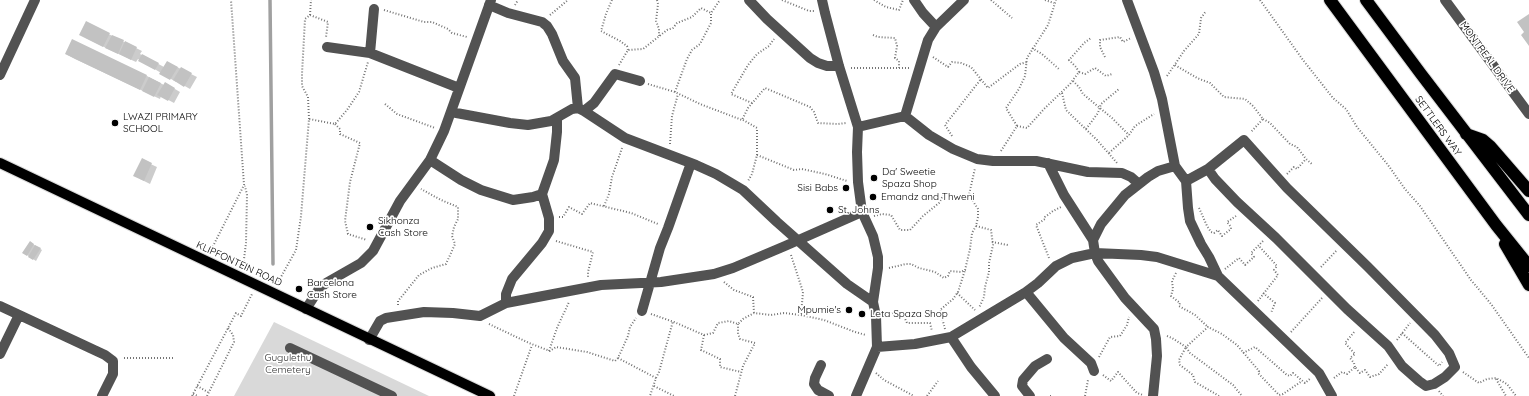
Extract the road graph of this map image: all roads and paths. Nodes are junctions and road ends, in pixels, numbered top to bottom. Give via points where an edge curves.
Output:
1 (35, 0) edge
2 (231, 0) edge
3 (311, 0) edge
4 (568, 0) edge
5 (612, 0) edge
6 (657, 0) edge
7 (720, 0) edge
8 (749, 0) edge
9 (782, 0) edge
10 (822, 0) edge
11 (874, 0) edge
12 (903, 0) edge
13 (914, 0) edge
14 (964, 0) edge
15 (991, 0) edge
16 (1045, 0) edge
17 (1056, 0) edge
18 (1127, 0) edge
19 (1260, 0) edge
20 (1330, 0) edge
21 (1366, 0) edge
22 (1445, 0) edge
23 (490, 3) edge
24 (1054, 3) junction
25 (374, 8) joint
26 (1206, 11) dead end
27 (711, 13) junction
28 (824, 14) junction
29 (310, 15) junction
30 (1012, 18) dead end
31 (542, 22) junction
32 (936, 27) junction
33 (779, 31) junction
34 (873, 35) dead end
35 (1140, 35) junction
36 (659, 36) junction
37 (1091, 38) dead end
38 (477, 40) junction
39 (327, 47) joint
40 (1032, 48) junction
41 (628, 50) junction
42 (924, 51) junction
43 (370, 53) junction
44 (1105, 57) dead end
45 (1027, 62) junction
46 (1175, 65) junction
47 (840, 66) junction
48 (920, 67) junction
49 (899, 68) junction
50 (1060, 70) dead end
51 (1079, 72) junction
52 (615, 74) junction
53 (1112, 74) dead end
54 (0, 75) edge
55 (981, 79) junction
56 (640, 81) joint
57 (1072, 81) junction
58 (1157, 82) junction
59 (459, 88) junction
60 (1119, 89) dead end
61 (677, 93) junction
62 (1062, 93) junction
63 (752, 103) junction
64 (385, 104) dead end
65 (1100, 108) junction
66 (581, 110) junction
67 (451, 112) junction
68 (1164, 113) junction
69 (1529, 114) edge
70 (905, 116) junction
71 (557, 118) junction
72 (1263, 119) junction
73 (309, 120) junction
74 (742, 120) junction
75 (335, 124) junction
76 (858, 124) junction
77 (1017, 126) junction
78 (1086, 129) junction
79 (444, 131) junction
80 (1466, 134) junction
81 (1129, 135) junction
82 (625, 138) junction
83 (1244, 140) junction
84 (953, 149) junction
85 (1109, 153) junction
86 (666, 155) junction
87 (757, 155) junction
88 (977, 159) junction
89 (1306, 159) junction
90 (430, 160) junction
91 (993, 161) junction
92 (0, 163) edge
93 (691, 163) junction
94 (1048, 163) junction
95 (1313, 165) dead end
96 (1175, 166) junction
97 (1208, 169) junction
98 (1122, 173) junction
99 (1186, 181) junction
100 (858, 182) junction
101 (1281, 182) junction
102 (414, 184) junction
103 (1139, 184) junction
104 (244, 185) junction
105 (744, 190) junction
106 (1529, 191) edge
107 (542, 194) junction
108 (969, 195) junction
109 (1188, 198) junction
110 (1069, 204) junction
111 (604, 206) junction
112 (1246, 211) junction
113 (1529, 215) edge
114 (864, 216) junction
115 (549, 218) junction
116 (1496, 225) junction
117 (976, 226) junction
118 (668, 228) junction
119 (1270, 233) junction
120 (546, 237) junction
121 (799, 240) junction
122 (1093, 240) junction
123 (992, 242) junction
124 (1342, 242) junction
125 (378, 243) junction
126 (1008, 245) dead end
127 (785, 246) junction
128 (1259, 246) junction
129 (210, 253) dead end
130 (1095, 253) junction
131 (1181, 264) junction
132 (1529, 266) edge
133 (243, 267) dead end
134 (1054, 267) junction
135 (878, 268) junction
136 (965, 270) junction
137 (714, 274) junction
138 (1313, 275) junction
139 (1218, 276) junction
140 (650, 283) junction
141 (276, 285) dead end
142 (601, 285) junction
143 (1529, 285) edge
144 (573, 291) junction
145 (253, 292) dead end
146 (1026, 292) junction
147 (1330, 292) junction
148 (957, 293) junction
149 (1263, 293) junction
150 (873, 302) junction
151 (506, 303) junction
152 (1132, 305) junction
153 (0, 306) edge
154 (1252, 308) junction
155 (306, 309) junction
156 (642, 311) junction
157 (754, 313) junction
158 (19, 315) junction
159 (402, 315) junction
160 (801, 315) junction
161 (875, 315) junction
162 (1416, 315) junction
163 (480, 316) junction
164 (673, 321) junction
165 (1267, 322) junction
166 (738, 324) junction
167 (1364, 324) junction
168 (1208, 327) junction
169 (228, 328) junction
170 (1156, 333) junction
171 (1402, 334) junction
172 (704, 335) junction
173 (949, 337) junction
174 (1284, 338) junction
175 (369, 340) junction
176 (935, 340) junction
177 (877, 342) junction
178 (532, 344) junction
179 (1388, 346) junction
180 (1186, 347) junction
181 (290, 348) dead end
182 (549, 351) junction
183 (1243, 353) junction
184 (0, 354) edge
185 (1395, 357) junction
186 (173, 358) dead end
187 (618, 358) junction
188 (1529, 358) edge
189 (1047, 359) dead end
190 (116, 360) junction
191 (821, 365) dead end
192 (1092, 367) junction
193 (1355, 367) junction
194 (1455, 367) junction
195 (869, 368) junction
196 (741, 372) junction
197 (1319, 373) junction
198 (656, 378) junction
199 (1496, 378) junction
200 (938, 381) dead end
201 (1302, 381) junction
202 (1326, 384) junction
203 (197, 386) junction
204 (654, 386) junction
205 (209, 393) junction
206 (193, 395) edge
207 (102, 396) edge
208 (198, 396) edge
209 (207, 396) edge
210 (392, 396) edge
211 (490, 396) edge
212 (514, 396) edge
213 (650, 396) edge
214 (674, 396) edge
215 (735, 396) edge
216 (828, 396) edge
217 (856, 396) edge
218 (914, 396) edge
219 (927, 396) edge
220 (995, 396) edge
221 (1030, 396) edge
222 (1050, 396) edge
223 (1053, 396) edge
224 (1085, 396) edge
225 (1146, 396) edge
226 (1152, 396) edge
227 (1219, 396) edge
228 (1242, 396) edge
229 (1332, 396) edge
230 (1506, 396) edge
231 (1516, 396) edge

1 - 54 street
2 - 104 path
3 - 29 path
4 - 31 path
5 - 41 path via 601,31 620,40
6 - 36 path via 656,21
7 - 27 path
8 - 33 street
9 - 28 path
10 - 28 street
11 - 12 path via 886,7 899,10
13 - 32 street
14 - 32 street
15 - 30 path
16 - 24 path
17 - 24 path
18 - 35 street
19 - 188 path via 1303,60 1333,98 1346,109 1357,127 1420,206
20 - 116 highway, SETTLERS WAY
21 - 80 highway, SETTLERS WAY
22 - 69 street, MONTREAL DRIVE
23 - 31 street via 508,13
23 - 38 street
24 - 40 path via 1048,25
25 - 38 path via 432,22
25 - 43 street
26 - 46 path via 1201,18 1199,34
27 - 36 path via 701,8 692,17 677,23
27 - 61 path via 711,23 700,44 692,50 687,59
28 - 47 street
29 - 39 path via 328,22 325,46
29 - 73 path via 306,19 302,74 302,86 308,97
31 - 66 street via 552,34 563,61 575,78
32 - 42 street
33 - 47 street via 818,63
33 - 63 path via 769,46 757,54 748,65 731,94
34 - 49 path via 895,38 895,58 899,61
35 - 44 path via 1123,42 1120,37 1100,40
35 - 58 street
36 - 41 path via 643,49
37 - 51 path via 1068,60
38 - 59 street
39 - 43 street
40 - 45 path
40 - 50 path
41 - 52 path
42 - 48 street
42 - 55 path via 948,67 952,62 971,67
43 - 59 street
43 - 75 path via 359,92
45 - 55 path via 1020,64 988,88
45 - 77 path via 1025,76 1006,108
46 - 58 path
46 - 72 path via 1210,84 1224,97 1245,99
47 - 49 path
47 - 76 street
48 - 49 path
48 - 70 street
51 - 53 path via 1085,74 1095,68 1106,76
51 - 57 path
52 - 56 street
52 - 66 street via 594,103
55 - 84 path via 945,125 954,140
56 - 61 path
57 - 62 path
57 - 65 path
58 - 68 street
59 - 67 street
60 - 65 path via 1101,104
61 - 74 path
61 - 86 path via 672,116 671,142
62 - 77 path via 1027,128
62 - 78 path via 1066,110
63 - 74 path
63 - 76 path via 765,88 810,107 818,123
64 - 79 path via 397,114
65 - 78 path
65 - 81 path
66 - 71 street via 569,110
66 - 82 street
67 - 71 street via 528,125
67 - 79 street
68 - 81 path via 1153,114 1135,126
68 - 96 street
70 - 76 street
70 - 84 street via 929,135
71 - 107 street via 554,160
72 - 83 path
72 - 89 path via 1290,144 1297,147
73 - 75 path
73 - 141 path via 296,250
74 - 87 path via 757,128
75 - 125 path via 340,129 340,134 360,143 350,182 345,221 348,234
76 - 100 street
77 - 91 path
78 - 85 path
79 - 90 street
80 - 106 highway via 1483,140 1490,146
80 - 113 highway, SETTLERS WAY
81 - 85 path
82 - 86 street
82 - 111 path
83 - 97 street
83 - 101 street
84 - 88 street
85 - 98 path
86 - 93 street
87 - 100 path via 794,170
87 - 105 path
88 - 91 street
88 - 108 path
89 - 95 path
89 - 101 path via 1297,169 1294,167
90 - 102 street
90 - 107 street via 481,190 513,200
91 - 94 street
92 - 155 main road, KLIPFONTEIN ROAD
93 - 105 street
93 - 118 street
94 - 98 street via 1088,172
94 - 110 street
96 - 99 street
96 - 103 street via 1158,171
97 - 99 street
97 - 112 street
98 - 103 street
99 - 109 street
100 - 114 street
101 - 124 street
102 - 125 street via 400,201
102 - 159 path via 458,207 458,219 452,236 455,244 446,264 425,271 411,284 398,301
103 - 122 street via 1111,210
104 - 129 path
104 - 133 path via 247,195
105 - 121 street
107 - 115 street
108 - 114 path via 944,194 939,203 910,230 900,230 891,215
108 - 117 path via 978,209
109 - 112 path via 1198,207 1211,232 1218,230 1222,236 1231,229 1227,222
109 - 139 street via 1190,221
110 - 122 street
110 - 134 path via 1053,211 1036,225 1046,254
111 - 115 path via 590,203 582,214 569,207 563,217
111 - 118 path via 631,213
112 - 119 street
114 - 121 street
114 - 135 street via 874,236
115 - 120 street
116 - 132 highway, SETTLERS WAY
116 - 143 highway via 1508,251
117 - 123 path via 991,230
117 - 136 path via 972,233
118 - 140 street
119 - 128 path
119 - 138 street
120 - 142 path via 593,252 589,277
120 - 151 street via 512,278 506,294
121 - 127 street
121 - 150 street via 847,284
122 - 130 street
123 - 126 path
123 - 148 path via 989,272 979,313
124 - 138 path via 1336,252
124 - 162 street
125 - 155 street via 365,259 320,289
127 - 137 street
127 - 160 path via 792,256 803,292
128 - 139 path via 1251,253 1254,257 1245,265 1239,258
128 - 149 path via 1276,266 1274,270 1278,275
130 - 131 street via 1151,256
130 - 134 street via 1063,261
130 - 152 street via 1107,275
131 - 139 street
131 - 168 path via 1172,281 1171,296 1180,303 1179,306 1195,315
134 - 146 street via 1038,284
135 - 136 path via 911,264 935,272 944,278 950,270
135 - 150 street
136 - 148 path
137 - 140 street
137 - 157 path via 734,290 753,297
138 - 147 street
139 - 154 street
140 - 142 street
140 - 156 street
142 - 144 street
144 - 151 street
144 - 182 path
145 - 169 path via 241,316 236,313
146 - 173 street
146 - 192 street
147 - 167 street
147 - 174 path
148 - 173 path via 940,310
149 - 154 path
149 - 165 path via 1275,303
150 - 161 street
151 - 163 street
152 - 170 street
152 - 192 path via 1127,326 1120,336 1110,337
153 - 158 street
154 - 165 street
155 - 175 main road, KLIPFONTEIN ROAD
156 - 164 path
156 - 187 path via 630,327
157 - 160 path
157 - 166 path
158 - 184 street
158 - 190 street
159 - 163 street via 424,312
159 - 175 street via 382,319
160 - 177 path via 824,320
161 - 176 path via 902,312 907,323 930,323
161 - 177 street
162 - 171 path
162 - 194 street via 1435,335
163 - 178 path via 500,331
164 - 172 path
164 - 198 path
165 - 174 street
166 - 172 path via 729,321 718,323 713,333
166 - 196 path via 740,339 755,343
167 - 179 street
167 - 193 path via 1345,343 1354,354 1350,358
168 - 180 path
168 - 183 path via 1237,345
169 - 203 path
169 - 205 path via 234,342
170 - 180 path via 1172,338
170 - 226 street via 1157,356
171 - 179 path
171 - 194 path via 1439,366 1443,361
172 - 196 path via 701,350 720,359 720,367
173 - 176 street
173 - 220 street
174 - 197 street
175 - 211 main road, KLIPFONTEIN ROAD
176 - 177 street via 915,344
177 - 195 street
178 - 182 path
178 - 212 path
179 - 185 street
180 - 227 path via 1179,360 1180,365 1193,375 1195,382
180 - 228 path via 1233,385
181 - 210 street
182 - 187 path via 556,347 587,352 609,360
183 - 201 path via 1255,347 1287,375 1293,373
183 - 201 path via 1259,371 1260,376 1279,395
185 - 193 path via 1382,371 1370,377 1365,370 1360,373
185 - 194 street via 1426,386 1439,382
186 - 190 path
187 - 198 path
189 - 221 street via 1035,366 1023,380 1022,386
190 - 207 street via 113,374
191 - 216 street via 814,378 814,384
192 - 224 path
192 - 225 path via 1111,381 1118,372 1137,393
193 - 202 path via 1347,374 1342,372
194 - 199 path via 1479,383
195 - 217 street
195 - 218 path via 884,380
196 - 215 path
197 - 201 path via 1305,383
197 - 202 street
198 - 204 path
199 - 230 path
199 - 231 path via 1507,384
200 - 219 path
202 - 229 street
203 - 205 path
203 - 206 path
204 - 213 path
204 - 214 path
205 - 209 path
206 - 208 path
222 - 223 path

